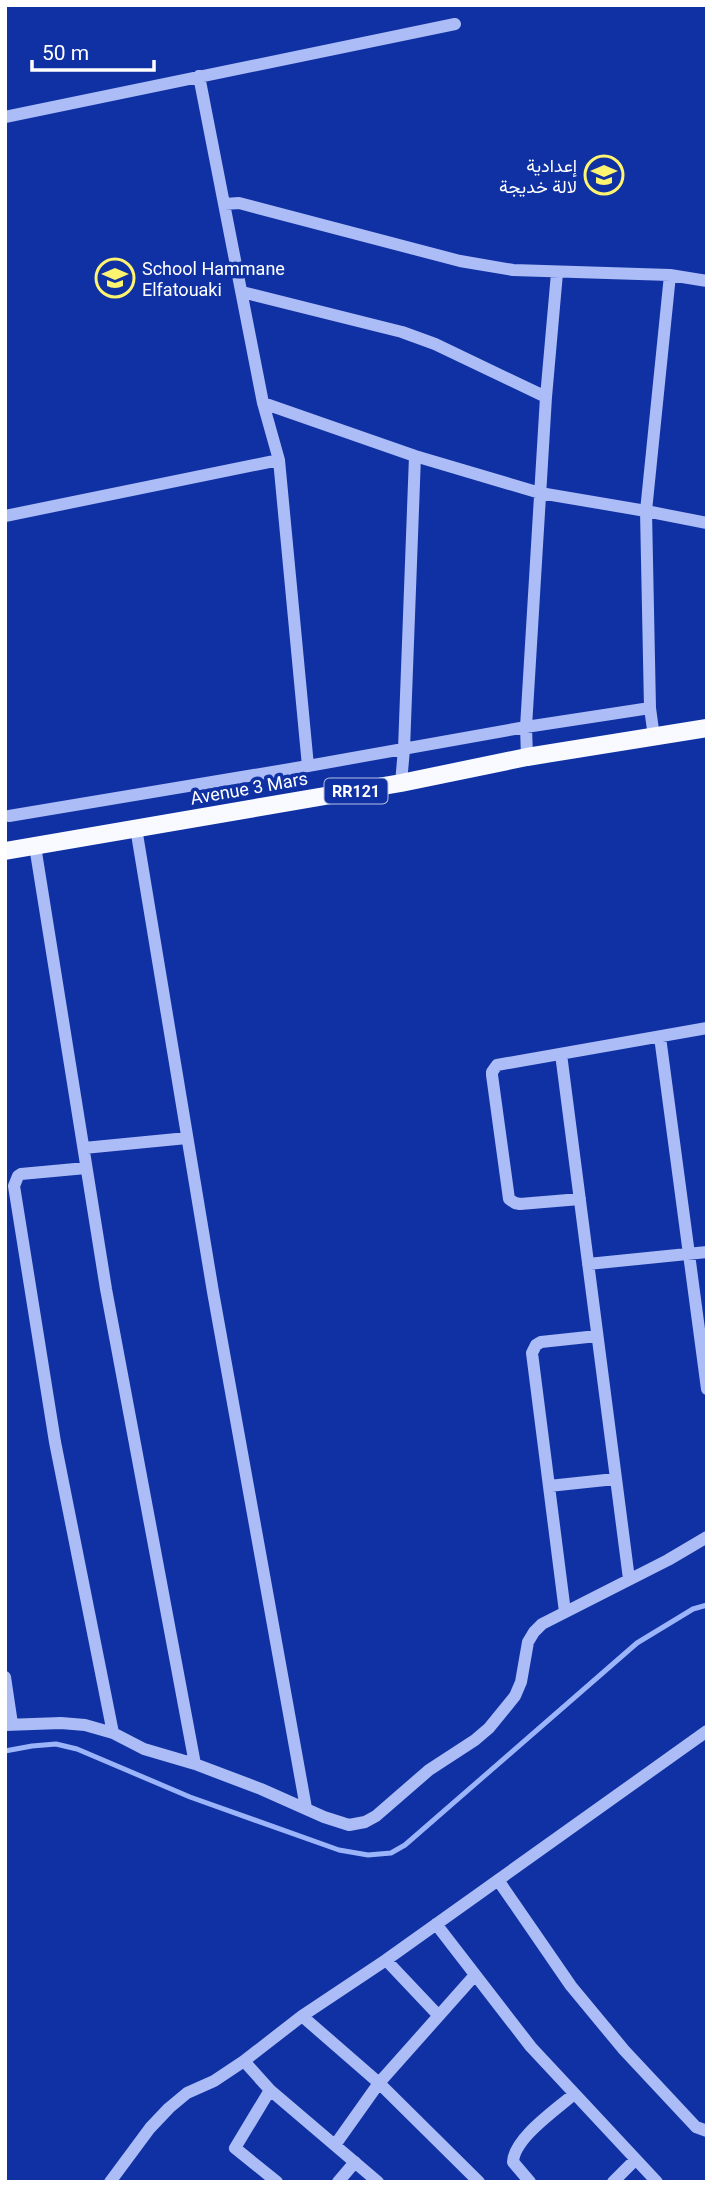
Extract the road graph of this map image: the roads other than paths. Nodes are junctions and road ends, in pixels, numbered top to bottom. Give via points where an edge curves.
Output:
1 (455, 24) dead end
2 (199, 76) junction
3 (5, 117) edge
4 (225, 204) junction
5 (557, 273) junction
6 (670, 275) junction
7 (707, 281) edge
8 (242, 292) junction
9 (546, 397) junction
10 (263, 403) junction
11 (415, 456) junction
12 (279, 460) junction
13 (540, 493) junction
14 (646, 511) junction
15 (5, 516) edge
16 (707, 523) edge
17 (650, 708) junction
18 (526, 727) junction
19 (707, 728) edge
20 (654, 737) junction
21 (404, 749) junction
22 (527, 757) junction
23 (308, 766) junction
24 (401, 783) junction
25 (9, 816) dead end
26 (136, 828) junction
27 (35, 846) junction
28 (5, 851) edge
29 (707, 1027) edge
30 (660, 1037) junction
31 (561, 1054) junction
32 (187, 1138) junction
33 (83, 1148) junction
34 (86, 1168) junction
35 (580, 1199) junction
36 (707, 1252) edge
37 (689, 1254) junction
38 (588, 1264) junction
39 (597, 1336) junction
40 (707, 1389) edge
41 (615, 1479) junction
42 (549, 1486) junction
43 (707, 1537) edge
44 (629, 1579) junction
45 (565, 1612) junction
46 (5, 1678) edge
47 (8, 1725) edge
48 (707, 1731) edge
49 (113, 1733) junction
50 (195, 1764) junction
51 (306, 1808) junction
52 (498, 1880) junction
53 (436, 1924) junction
54 (386, 1960) junction
55 (475, 1975) junction
56 (438, 2015) junction
57 (302, 2016) junction
58 (244, 2061) junction
59 (379, 2083) junction
60 (270, 2090) junction
61 (574, 2094) junction
62 (707, 2132) edge
63 (335, 2145) junction
64 (635, 2160) junction
65 (355, 2162) junction
66 (110, 2182) edge
67 (277, 2182) edge
68 (338, 2182) edge
69 (378, 2182) edge
70 (479, 2182) edge
71 (530, 2182) edge
72 (613, 2182) edge
73 (657, 2182) edge

1 - 2 street
2 - 3 street
2 - 4 street
4 - 5 street via 239,203 460,261
4 - 8 street
5 - 6 street
5 - 9 street
6 - 7 street
6 - 14 street
8 - 9 street via 401,332
8 - 10 street
9 - 13 street
10 - 11 street
10 - 12 street
11 - 13 street
11 - 21 street
12 - 15 street
12 - 23 street
13 - 14 street
13 - 18 street
14 - 16 street
14 - 17 street
17 - 18 street
17 - 20 street
18 - 21 street
18 - 22 street
19 - 20 main road, Avenue 3 Mars / RR121
20 - 22 main road, Avenue 3 Mars / RR121
21 - 23 street
21 - 24 street
22 - 24 main road, Avenue 3 Mars / RR121
23 - 25 street
24 - 26 main road, Avenue 3 Mars / RR121
26 - 27 main road, Avenue 3 Mars / RR121
26 - 32 street
27 - 28 main road, Avenue 3 Mars / RR121
27 - 33 street
29 - 30 street
30 - 31 street
30 - 37 street
31 - 35 street
31 - 35 street via 497,1065 492,1072 505,1179 509,1199 515,1203
32 - 33 street
32 - 51 street
33 - 34 street
34 - 49 street via 21,1174 15,1186 55,1442
34 - 50 street
35 - 38 street
36 - 37 street
37 - 38 street
37 - 40 street
38 - 39 street
39 - 41 street
39 - 42 street via 541,1342 533,1349
41 - 42 street
41 - 44 street
42 - 45 street
43 - 44 street
44 - 45 street
45 - 51 street via 534,1632 515,1696 489,1728 376,1815 349,1825
46 - 47 street
47 - 49 street via 61,1723
48 - 52 street
49 - 50 street via 144,1749
50 - 51 street
52 - 53 street
52 - 62 street via 589,2008 696,2127
53 - 54 street
53 - 55 street
54 - 56 street
54 - 57 street
55 - 56 street
55 - 61 street
56 - 59 street
57 - 58 street
57 - 59 street
58 - 60 street
58 - 66 street via 169,2108
59 - 63 street
59 - 70 street
60 - 63 street
60 - 67 street via 235,2148
61 - 64 street
61 - 71 street via 515,2151 513,2162
63 - 65 street
64 - 72 street
64 - 73 street
65 - 68 street
65 - 69 street

